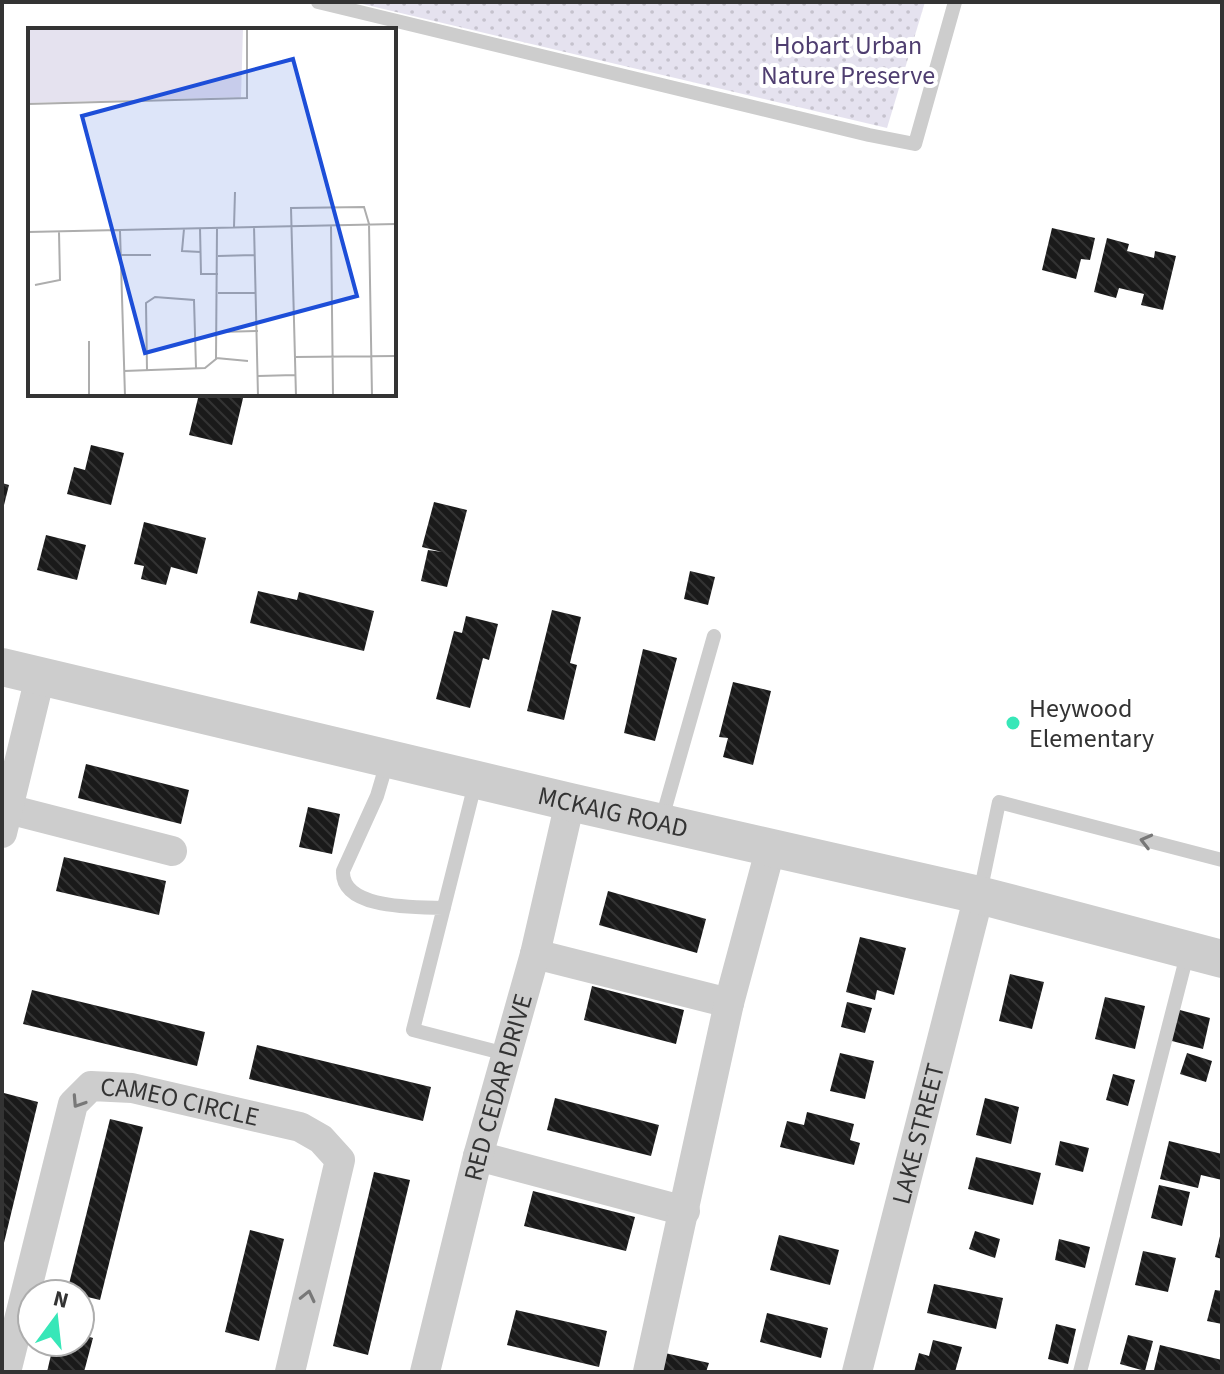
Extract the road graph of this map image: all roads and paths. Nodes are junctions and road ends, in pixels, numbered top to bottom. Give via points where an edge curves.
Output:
1 (318, 2) edge
2 (955, 2) edge
3 (714, 636) dead end
4 (2, 667) edge
5 (40, 677) junction
6 (388, 759) junction
7 (476, 780) junction
8 (570, 802) junction
9 (5, 821) edge
10 (660, 823) junction
11 (771, 847) junction
12 (172, 851) dead end
13 (1222, 860) edge
14 (979, 895) junction
15 (444, 908) junction
16 (535, 954) junction
17 (1205, 955) edge
18 (729, 1003) junction
19 (506, 1054) junction
20 (478, 1156) junction
21 (685, 1211) junction
22 (435, 1370) edge
23 (6, 1372) edge
24 (290, 1372) edge
25 (648, 1372) edge
26 (857, 1372) edge
27 (1080, 1372) edge

1 - 2 lane via 915,144
3 - 10 lane
4 - 5 street, MCKAIG ROAD
5 - 6 street, MCKAIG ROAD
5 - 9 street
6 - 7 street, MCKAIG ROAD
6 - 15 lane via 343,878 359,897 402,908
7 - 8 street, MCKAIG ROAD
7 - 15 lane
8 - 10 street, MCKAIG ROAD
8 - 16 street, RED CEDAR DRIVE
9 - 12 street
10 - 11 street, MCKAIG ROAD
11 - 14 street, MCKAIG ROAD
11 - 18 street
13 -> 14 lane via 999,802
14 - 17 street, MCKAIG ROAD
14 - 26 street, LAKE STREET
15 - 19 lane via 413,1030
16 - 18 street
16 - 19 street, RED CEDAR DRIVE
17 - 27 lane
18 - 21 street
19 - 20 street, RED CEDAR DRIVE
20 - 21 street
20 - 22 street, RED CEDAR DRIVE
21 - 25 street
24 -> 23 street, CAMEO CIRCLE via 340,1160 321,1139 300,1127 132,1088 91,1086 73,1104

